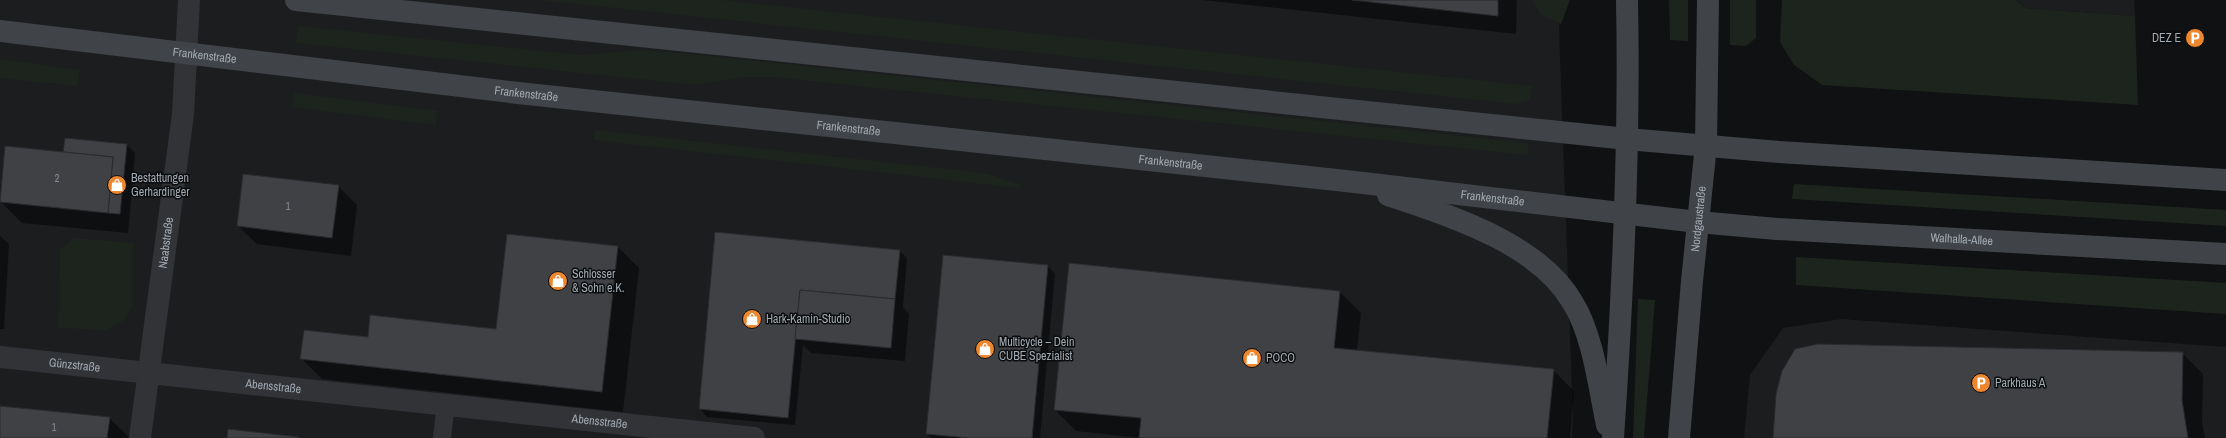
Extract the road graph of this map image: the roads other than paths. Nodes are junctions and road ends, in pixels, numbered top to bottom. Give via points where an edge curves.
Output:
1 (189, 0) edge
2 (296, 0) edge
3 (1627, 0) edge
4 (1708, 0) edge
5 (0, 31) edge
6 (187, 55) junction
7 (1627, 139) junction
8 (1706, 145) junction
9 (2226, 180) edge
10 (1346, 181) junction
11 (1626, 214) junction
12 (1698, 222) junction
13 (2226, 254) edge
14 (0, 357) edge
15 (149, 373) junction
16 (446, 404) junction
17 (140, 438) edge
18 (442, 438) edge
19 (754, 438) edge
20 (1610, 438) edge
21 (1613, 438) edge
22 (1679, 438) edge

1 - 6 street, Naabstraße
2 - 7 main road
3 - 7 main road
4 - 8 main road, Nordgaustraße
5 - 6 main road, Frankenstraße
6 - 10 main road, Frankenstraße via 518,93
6 - 15 street, Naabstraße via 181,133
7 - 8 main road
7 - 11 main road
8 - 9 main road via 1779,152
8 - 12 main road, Nordgaustraße
10 - 11 main road, Frankenstraße
10 - 20 main road via 1457,218 1506,242 1546,268 1573,302 1589,342
11 - 12 main road, Frankenstraße
11 - 21 main road
12 - 13 main road, Walhalla-Allee via 1777,230
12 - 22 main road, Nordgaustraße
14 - 15 street, Günzstraße
15 - 16 street, Abensstraße
15 - 17 street, Naabstraße
16 - 18 lane
16 - 19 street, Abensstraße

